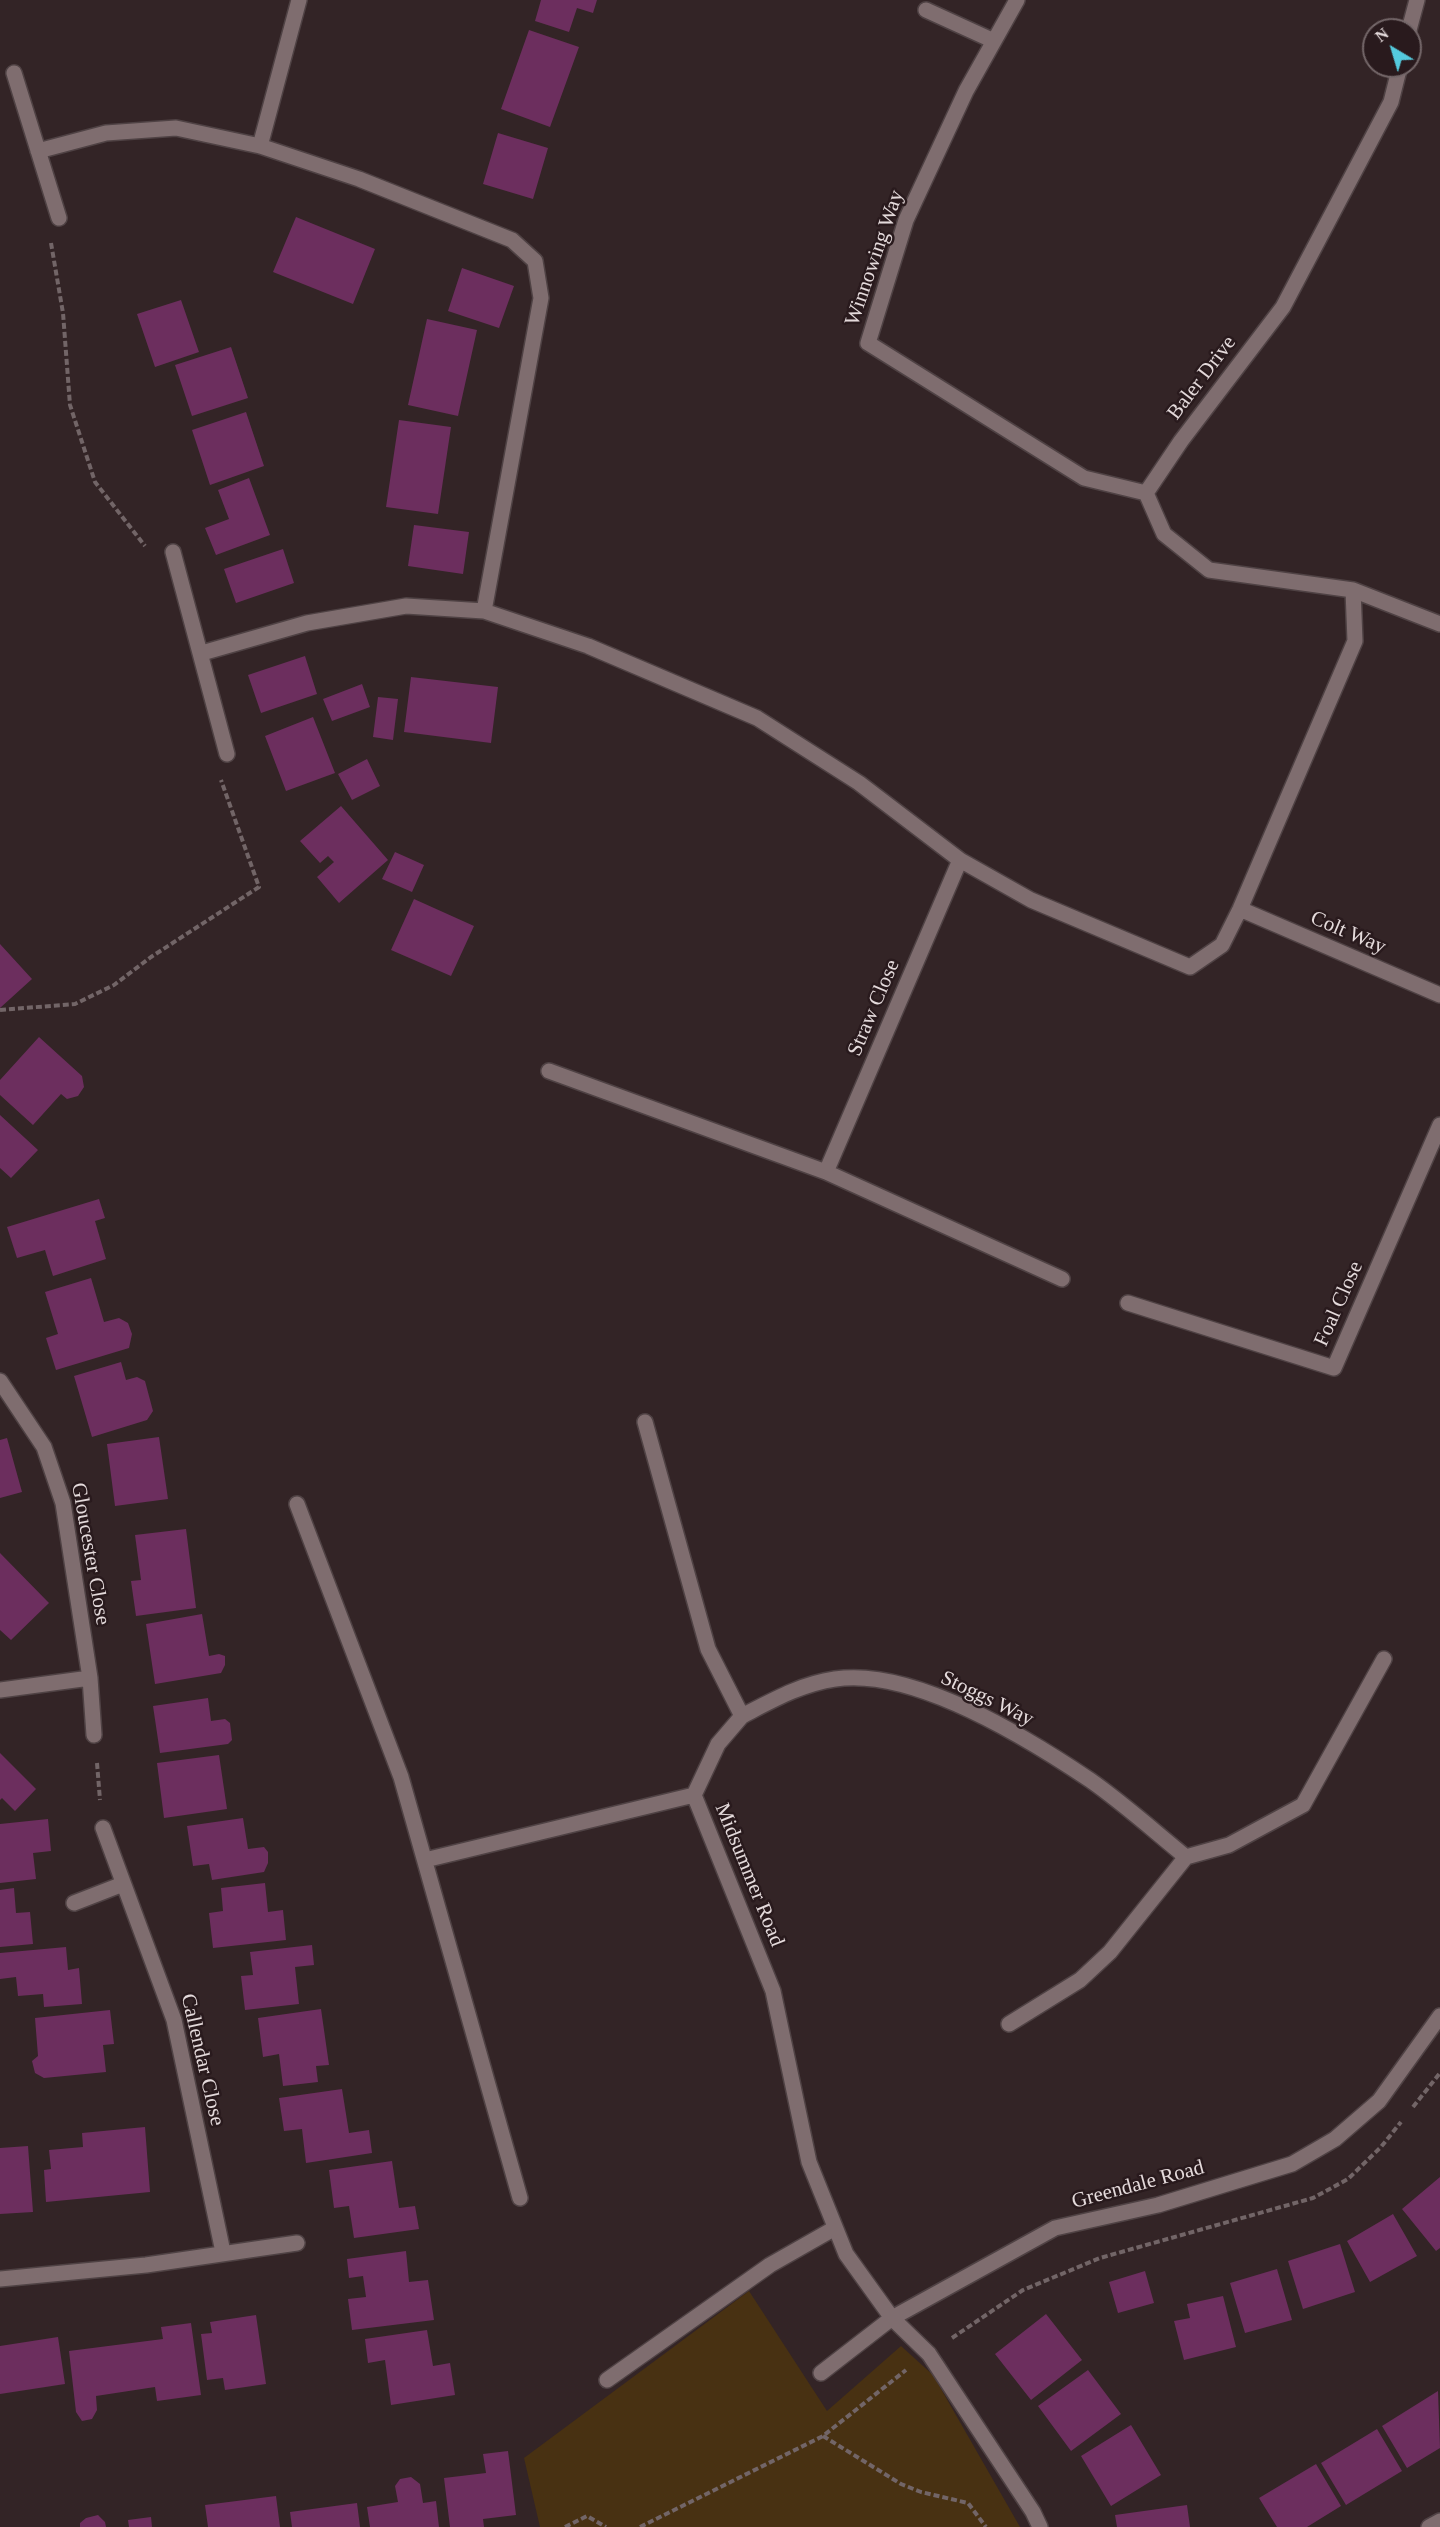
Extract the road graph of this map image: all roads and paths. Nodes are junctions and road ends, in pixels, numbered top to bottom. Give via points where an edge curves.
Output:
1 (299, 0) edge
2 (1017, 0) edge
3 (1417, 0) edge
4 (926, 10) dead end
5 (1412, 18) edge
6 (994, 41) junction
7 (14, 73) dead end
8 (1397, 78) edge
9 (260, 146) junction
10 (38, 151) junction
11 (59, 218) dead end
12 (48, 233) dead end
13 (1146, 493) junction
14 (173, 552) dead end
15 (152, 554) dead end
16 (1353, 590) junction
17 (484, 611) junction
18 (1440, 624) edge
19 (202, 653) junction
20 (227, 754) dead end
21 (220, 776) dead end
22 (960, 860) junction
23 (1240, 909) junction
24 (1440, 995) edge
25 (0, 1010) edge
26 (549, 1071) dead end
27 (1440, 1125) edge
28 (826, 1172) junction
29 (1062, 1279) dead end
30 (1128, 1304) dead end
31 (0, 1381) edge
32 (645, 1422) dead end
33 (297, 1504) dead end
34 (1384, 1659) dead end
35 (90, 1678) junction
36 (0, 1690) edge
37 (742, 1716) junction
38 (94, 1735) joint
39 (694, 1795) junction
40 (103, 1828) joint
41 (1186, 1857) junction
42 (425, 1860) junction
43 (123, 1884) junction
44 (74, 1904) dead end
45 (1440, 2016) edge
46 (1009, 2024) dead end
47 (1440, 2073) edge
48 (1411, 2110) dead end
49 (1403, 2119) dead end
50 (520, 2198) dead end
51 (835, 2228) junction
52 (297, 2243) dead end
53 (223, 2252) junction
54 (0, 2279) edge
55 (892, 2318) junction
56 (929, 2354) junction
57 (821, 2373) dead end
58 (607, 2380) dead end
59 (823, 2436) junction
60 (1440, 2521) edge
61 (565, 2527) edge
62 (606, 2527) edge
63 (640, 2527) edge
64 (986, 2527) edge
65 (1040, 2527) edge
66 (1429, 2527) edge

1 - 9 street
2 - 6 street, Winnowing Way
3 - 5 street
4 - 6 street
6 - 13 street, Winnowing Way via 966,91 906,220 868,344 1084,478
7 - 10 street
8 - 13 street, Baler Drive via 1391,102 1283,307
9 - 10 street via 176,128 106,133
9 - 17 street via 359,179 512,240 535,261 541,298
10 - 11 street
12 - 15 path via 63,313 69,405 95,482
13 - 16 street via 1164,534 1209,570
14 - 19 street
16 - 18 street
16 - 23 street via 1355,641
17 - 19 street via 406,606 307,623
17 - 22 street via 588,646 757,718 860,783
19 - 20 street
21 - 25 path via 259,886 114,985 75,1004
22 - 23 street via 1031,900 1190,967 1222,945
22 - 28 street, Straw Close
23 - 24 street, Colt Way
26 - 28 street
27 - 30 street, Foal Close via 1334,1368
28 - 29 street
31 - 35 street, Gloucester Close via 45,1447 63,1503
32 - 37 street via 708,1649
33 - 42 street via 401,1777
34 - 41 street via 1303,1805 1229,1845
35 - 36 street
35 - 38 street, Gloucester Close
37 - 39 street, Midsummer Road via 718,1744
37 - 41 street, Stoggs Way via 800,1687 837,1678 885,1679 928,1692 999,1725 1090,1780
38 - 40 path
39 - 42 street
39 - 51 street, Midsummer Road via 773,1991 809,2162
40 - 43 street, Callendar Close
41 - 46 street via 1110,1952 1080,1980
42 - 50 street
43 - 44 street
43 - 53 street, Callendar Close via 174,2020
45 - 55 street, Greendale Road via 1378,2101 1335,2139 1292,2164 1158,2205 1055,2228
47 - 48 path
49 - 56 path via 1348,2179 1313,2198 1100,2258 1023,2290
51 - 55 street, Midsummer Road via 846,2254
51 - 58 street via 770,2265
52 - 53 street
53 - 54 street via 146,2265
55 - 56 street, Midsummer Road
55 - 57 street, Greendale Road
56 - 59 path
56 - 65 street, Midsummer Road
59 - 63 path
59 - 64 path via 901,2484 968,2503
60 - 66 street
61 - 62 path via 588,2516

